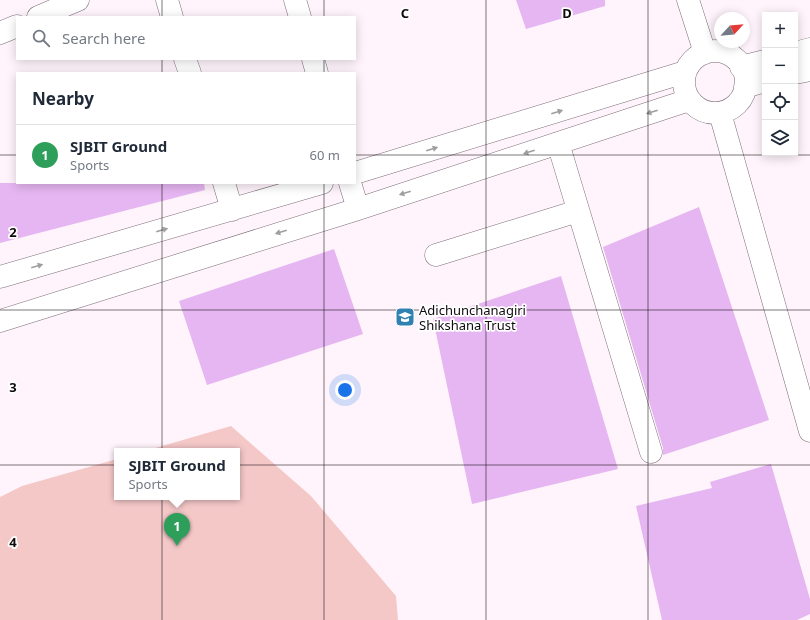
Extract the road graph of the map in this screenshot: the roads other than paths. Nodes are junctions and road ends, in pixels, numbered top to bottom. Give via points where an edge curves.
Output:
1 (78, 0) edge
2 (167, 0) edge
3 (295, 0) edge
4 (688, 0) edge
5 (40, 16) edge
6 (172, 16) edge
7 (300, 16) edge
8 (16, 26) edge
9 (0, 33) edge
10 (810, 49) edge
11 (705, 52) junction
12 (798, 52) edge
13 (185, 60) edge
14 (313, 60) edge
15 (762, 64) edge
16 (810, 70) edge
17 (190, 72) edge
18 (317, 72) edge
19 (685, 72) junction
20 (798, 73) edge
21 (750, 78) edge
22 (689, 100) junction
23 (720, 113) junction
24 (558, 143) junction
25 (356, 173) edge
26 (224, 184) edge
27 (319, 184) edge
28 (350, 184) edge
29 (358, 209) junction
30 (232, 210) junction
31 (578, 210) junction
32 (436, 255) dead end
33 (0, 277) edge
34 (0, 321) edge
35 (810, 431) edge
36 (651, 452) dead end

1 - 5 lane
2 - 6 lane
3 - 7 lane
4 - 11 lane
8 - 9 lane
10 - 12 lane
11 - 19 lane via 689,64
11 - 21 lane via 715,51 735,59
13 - 17 lane
14 - 18 lane
15 - 21 lane
16 - 20 lane
19 - 22 lane via 684,82
25 -> 19 lane
21 - 23 lane via 742,97 736,104
22 - 23 lane via 703,110
22 -> 24 lane
23 - 35 lane
24 -> 29 lane
24 - 31 lane
26 - 30 lane
27 - 30 lane
28 - 29 lane
29 -> 34 lane
33 -> 30 lane
31 - 32 lane
31 - 36 lane

